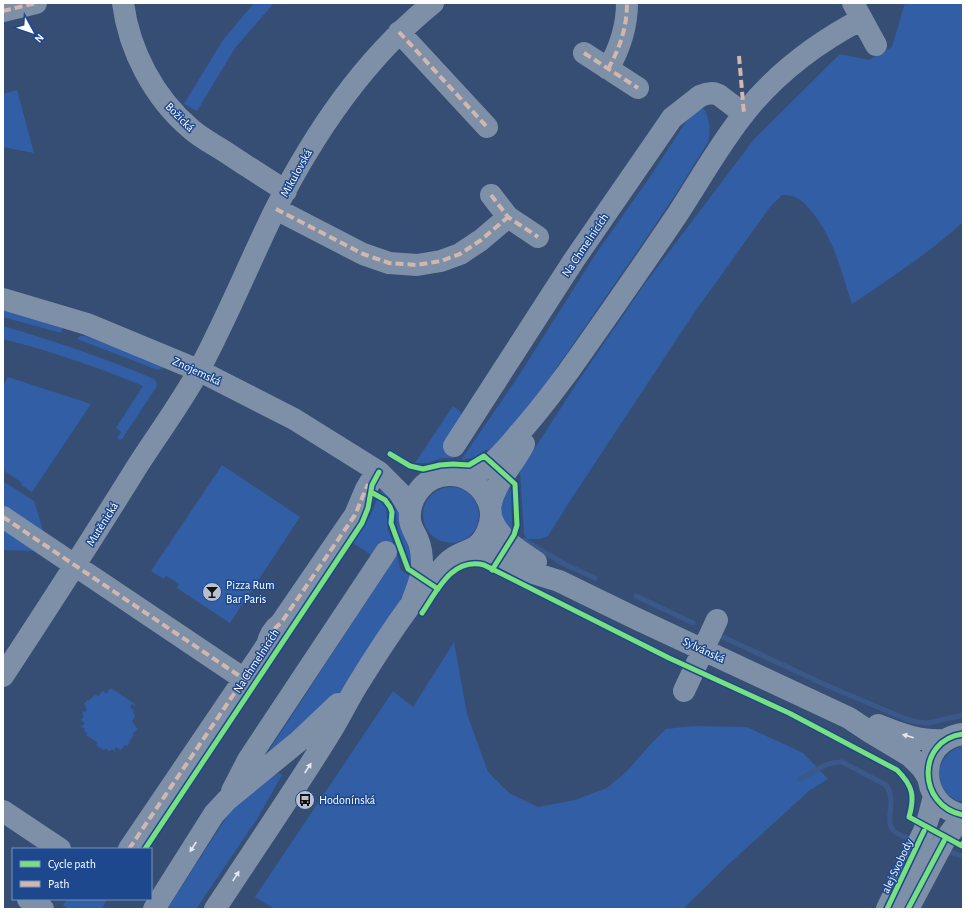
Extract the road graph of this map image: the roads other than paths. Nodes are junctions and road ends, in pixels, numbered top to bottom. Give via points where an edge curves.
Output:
1 (36, 3) edge
2 (123, 3) edge
3 (432, 3) edge
4 (627, 3) edge
5 (3, 11) edge
6 (858, 11) edge
7 (399, 32) junction
8 (876, 45) dead end
9 (584, 53) dead end
10 (608, 69) junction
11 (638, 88) dead end
12 (744, 114) junction
13 (487, 127) dead end
14 (491, 195) dead end
15 (281, 200) junction
16 (508, 216) junction
17 (538, 236) dead end
18 (3, 299) edge
19 (198, 370) junction
20 (544, 406) junction
21 (454, 446) dead end
22 (378, 471) junction
23 (468, 478) junction
24 (428, 482) junction
25 (410, 510) junction
26 (491, 512) junction
27 (3, 517) edge
28 (419, 541) junction
29 (386, 552) dead end
30 (464, 553) junction
31 (75, 566) junction
32 (559, 581) junction
33 (411, 605) junction
34 (717, 620) dead end
35 (703, 650) junction
36 (3, 676) edge
37 (244, 679) junction
38 (357, 684) junction
39 (684, 691) dead end
40 (849, 718) junction
41 (955, 737) edge
42 (931, 786) junction
43 (227, 800) junction
44 (3, 811) edge
45 (963, 816) edge
46 (58, 848) edge
47 (130, 848) edge
48 (23, 900) edge
49 (30, 900) edge
50 (17, 909) edge
51 (43, 909) edge
52 (154, 909) edge
53 (215, 909) edge
54 (888, 909) edge
55 (908, 909) edge

1 - 5 street
2 - 15 street, Božická via 127,27 136,52 146,74 163,100 192,130
3 - 7 street, Mikulovská
4 - 10 street via 624,36
6 - 8 street
6 - 12 street via 828,38 783,72
7 - 13 street
7 - 15 street, Mikulovská via 358,77 333,111
9 - 10 street
10 - 11 street
12 - 20 street via 678,214
12 - 21 street, Na Chmelnicích via 719,95 712,93 700,96 672,118 574,260
14 - 16 street
15 - 16 street, Božická via 362,254 390,263 417,265 441,261 460,254 481,240
15 - 19 street, Mikulovská
16 - 17 street
18 - 19 street, Znojemská via 87,324
19 - 22 street, Znojemská via 294,420
19 - 31 street, Mutěnická
20 - 23 street via 497,459 480,473
20 - 26 street via 519,454 496,487 492,496
22 - 24 street, Znojemská
22 - 25 street, Znojemská via 399,492
22 - 37 street, Na Chmelnicích via 366,488 355,515 282,624 269,637 267,645
23 - 24 street via 460,475 443,475
23 - 26 street via 481,488 487,497
24 - 25 street via 416,494
25 - 28 street via 412,527
26 - 30 street via 485,537 478,545
26 - 32 street, Sylvánská via 494,525 503,537
27 - 31 street
28 - 30 street via 437,554 447,556
28 - 33 street via 423,566
29 - 43 street via 248,760
30 - 32 street, Sylvánská via 486,551 497,554 530,572
30 - 33 street via 443,567
31 - 36 street, Mutěnická
31 - 37 street
32 - 35 street, Sylvánská
33 - 38 street
34 - 35 street
35 - 39 street
35 - 40 street, Sylvánská
37 - 47 street, Na Chmelnicích
38 - 43 street via 299,741
53 -> 38 street via 331,731
41 -> 40 street, Sylvánská via 936,741 920,739
40 - 42 street, Sylvánská via 910,756 922,768
41 - 42 street, alej Svobody via 935,750 932,756 928,766
42 - 45 street, Sylvánská via 940,804
42 - 54 street, alej Svobody via 929,816 924,831
43 -> 52 street via 214,814
44 - 46 street
45 - 55 street via 944,841
48 - 50 street
49 - 51 street

